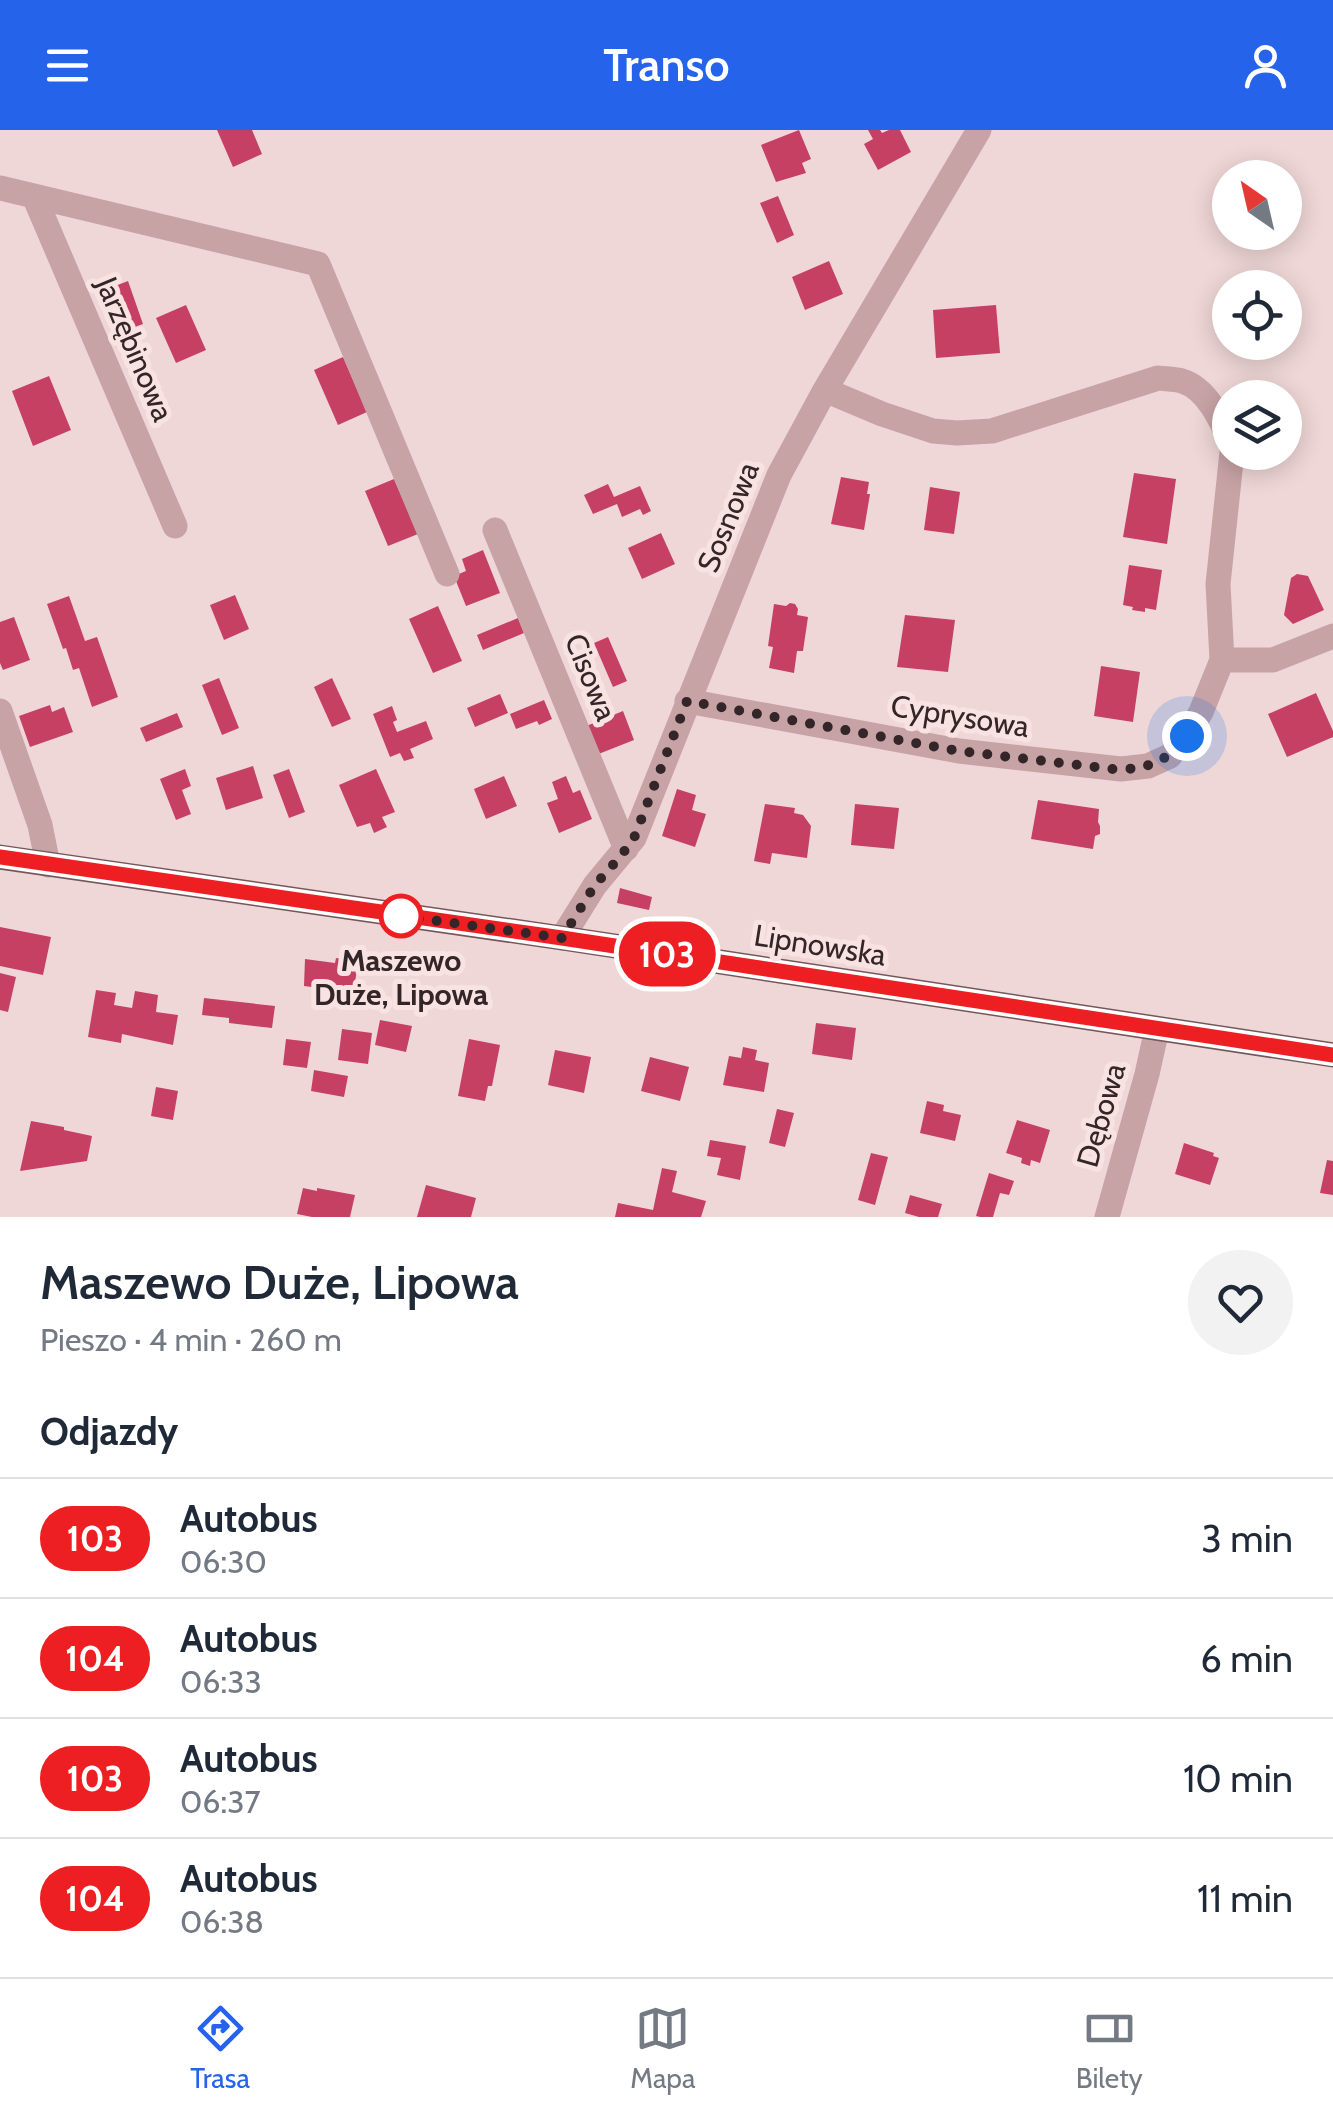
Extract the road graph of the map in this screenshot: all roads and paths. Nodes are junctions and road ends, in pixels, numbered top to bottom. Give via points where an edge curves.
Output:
1 (979, 130) edge
2 (0, 188) edge
3 (34, 196) junction
4 (825, 390) junction
5 (1212, 407) edge
6 (1230, 470) edge
7 (175, 526) dead end
8 (495, 530) dead end
9 (447, 574) dead end
10 (1333, 636) edge
11 (1222, 660) junction
12 (687, 701) junction
13 (0, 711) edge
14 (626, 850) junction
15 (0, 856) edge
16 (48, 865) junction
17 (562, 938) junction
18 (1157, 1029) junction
19 (1333, 1055) edge
20 (1106, 1217) edge

1 - 4 street, Sosnowa
2 - 3 street
3 - 7 street, Jarzębinowa
3 - 9 street via 318,264
4 - 5 street via 933,431 957,433 992,430 1158,378 1184,381
4 - 12 street, Sosnowa via 779,475
6 - 11 street via 1218,584
8 - 14 street, Cisowa
10 - 11 street via 1273,660
11 - 12 street, Cyprysowa via 1201,712 1170,756 1121,770 959,751
12 - 14 street, Sosnowa
13 - 16 street
14 - 17 street, Sosnowa
15 - 16 main road, Lipnowska
16 - 17 main road, Lipnowska
17 - 18 main road, Lipnowska
18 - 19 main road, Lipnowska
18 - 20 street, Dębowa

